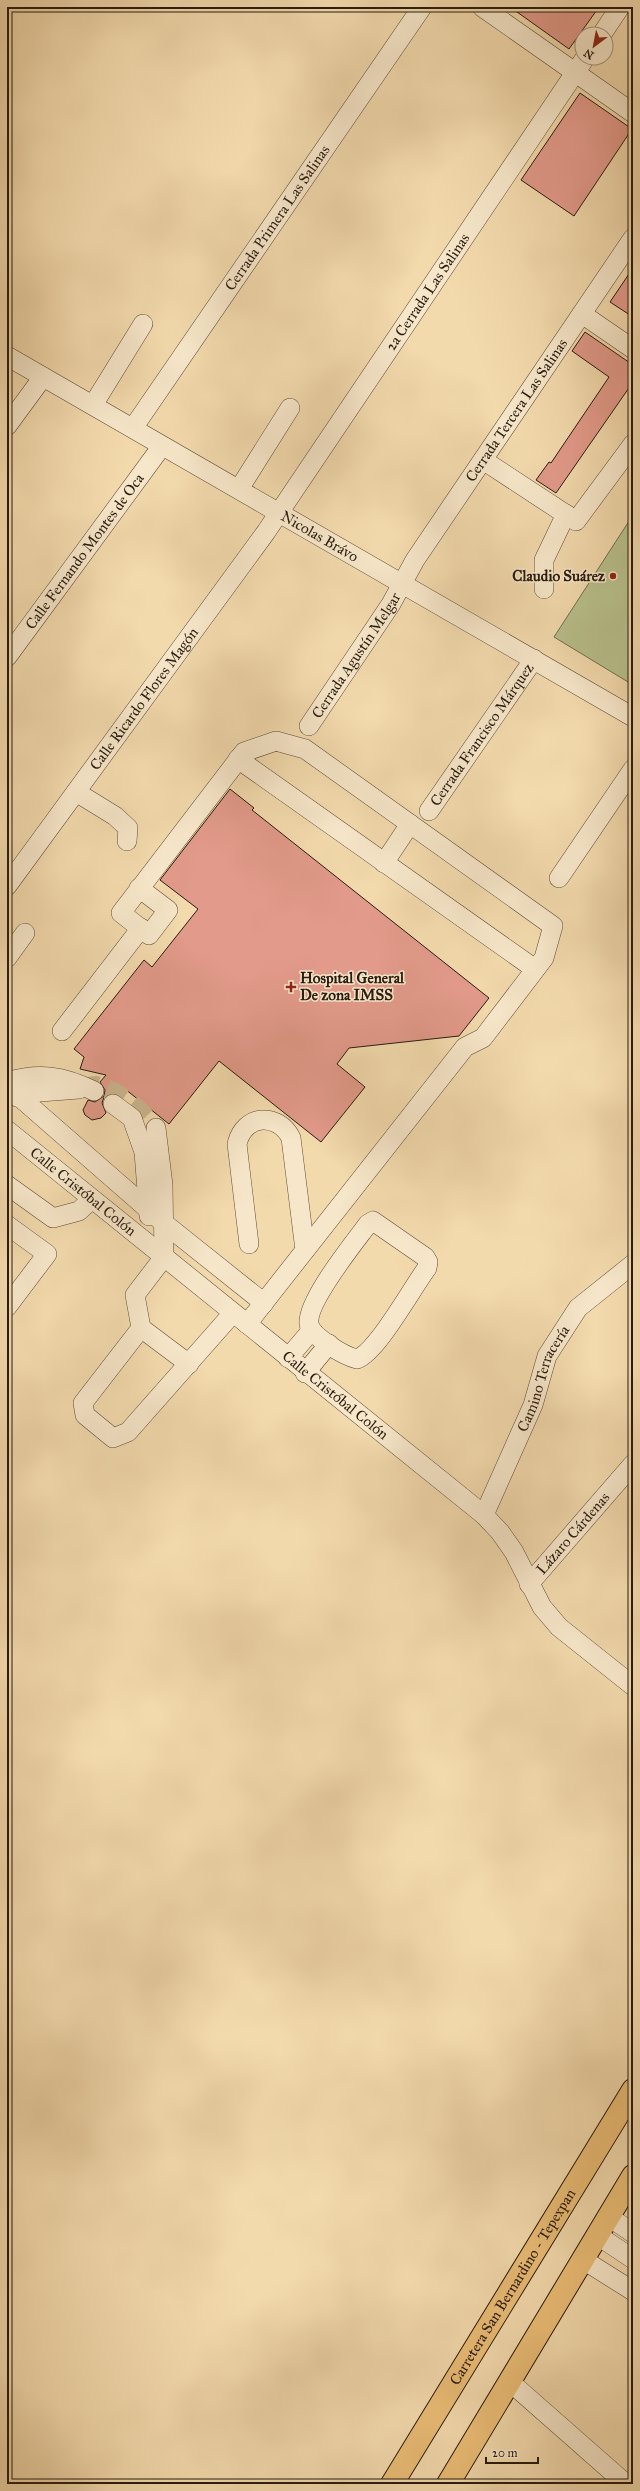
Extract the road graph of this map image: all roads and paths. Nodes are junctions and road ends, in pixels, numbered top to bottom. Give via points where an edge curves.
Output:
1 (422, 7) edge
2 (482, 7) edge
3 (620, 7) edge
4 (607, 26) edge
5 (574, 61) edge
6 (579, 66) edge
7 (581, 66) edge
8 (633, 113) edge
9 (633, 238) edge
10 (582, 314) junction
11 (142, 324) dead end
12 (633, 349) edge
13 (7, 356) edge
14 (43, 376) junction
15 (93, 405) junction
16 (290, 408) dead end
17 (7, 426) edge
18 (133, 428) junction
19 (633, 444) edge
20 (162, 446) junction
21 (483, 460) junction
22 (239, 489) junction
23 (278, 511) junction
24 (566, 514) junction
25 (403, 583) junction
26 (544, 589) dead end
27 (7, 657) edge
28 (534, 659) junction
29 (633, 717) edge
30 (309, 726) dead end
31 (238, 759) junction
32 (633, 769) edge
33 (76, 792) junction
34 (429, 811) dead end
35 (410, 824) junction
36 (128, 841) dead end
37 (384, 863) junction
38 (559, 878) dead end
39 (7, 886) edge
40 (139, 888) junction
41 (141, 928) junction
42 (25, 934) dead end
43 (7, 958) edge
44 (535, 969) junction
45 (62, 1031) dead end
46 (10, 1088) edge
47 (87, 1090) tunnel mouth
48 (113, 1104) dead end
49 (156, 1128) tunnel mouth
50 (7, 1130) edge
51 (7, 1185) edge
52 (155, 1186) junction
53 (92, 1199) junction
54 (149, 1210) junction
55 (165, 1224) junction
56 (7, 1225) edge
57 (148, 1243) junction
58 (249, 1244) dead end
59 (305, 1250) junction
60 (164, 1257) junction
61 (633, 1264) edge
62 (264, 1303) junction
63 (7, 1307) edge
64 (240, 1318) junction
65 (141, 1328) junction
66 (311, 1331) junction
67 (329, 1344) junction
68 (288, 1358) junction
69 (189, 1364) junction
70 (305, 1373) junction
71 (633, 1464) edge
72 (484, 1515) junction
73 (529, 1584) junction
74 (633, 1686) edge
75 (633, 2090) edge
76 (633, 2176) edge
77 (609, 2217) junction
78 (633, 2232) edge
79 (597, 2235) junction
80 (582, 2259) junction
81 (633, 2259) edge
82 (633, 2291) edge
83 (509, 2381) junction
84 (392, 2484) edge
85 (448, 2484) edge
86 (626, 2484) edge

1 - 18 street, Cerrada Primera Las Salinas
2 - 5 street
3 - 4 street
6 - 23 street, 2a Cerrada Las Salinas
7 - 8 street
9 - 10 street, Cerrada Tercera Las Salinas
10 - 12 street
10 - 21 street, Cerrada Tercera Las Salinas
11 - 15 street
13 - 14 street, Nicolas Brávo
14 - 15 street, Nicolas Brávo
14 - 17 street
15 - 18 street, Nicolas Brávo
16 - 22 street
18 - 20 street, Nicolas Brávo
19 - 24 street via 576,521
20 - 22 street, Nicolas Brávo
20 - 27 street, Calle Fernando Montes de Oca
21 - 24 street
21 - 25 street, Cerrada Tercera Las Salinas via 415,560
22 - 23 street, Nicolas Brávo
23 - 25 street, Nicolas Brávo
23 - 33 street, Calle Ricardo Flores Magón via 266,532
24 - 26 street via 544,560
25 - 28 street, Nicolas Brávo
25 - 30 street, Cerrada Agustín Melgar
28 - 29 street, Nicolas Brávo
28 - 34 street, Cerrada Francisco Márquez
31 - 35 street via 244,752 276,742 305,749
31 - 37 street
31 - 40 street
32 - 38 street
33 - 36 street via 115,816 128,828
33 - 39 street, Calle Ricardo Flores Magón
35 - 37 street
35 - 44 street via 553,926 544,958
37 - 44 street
40 - 41 street via 121,913
40 - 41 street via 168,910 149,935
41 - 45 street
42 - 43 street
44 - 59 street via 483,1038 465,1047
46 - 47 street via 26,1076 51,1075 76,1082
46 - 54 street
48 - 52 street via 132,1118
49 - 52 street
50 - 53 street, Calle Cristóbal Colón
51 - 53 street via 52,1218 79,1211
52 - 54 street
52 - 55 street
53 - 57 street, Calle Cristóbal Colón
54 - 55 street
54 - 57 street
55 - 60 street
55 - 62 street
56 - 63 street via 47,1254
57 - 60 street, Calle Cristóbal Colón
58 - 59 street via 237,1144 239,1136 248,1124 270,1120 283,1126 291,1138
59 - 62 street
60 - 64 street, Calle Cristóbal Colón
60 - 65 street via 135,1295
61 - 72 street, Camino Terracería via 578,1308 547,1356 533,1405
62 - 64 street
64 - 68 street, Calle Cristóbal Colón
64 - 69 street
65 - 69 street
65 - 69 street via 83,1403 85,1415 113,1438 128,1432
66 - 67 street
66 - 67 street via 309,1322 320,1291 368,1224 374,1221 380,1224 425,1257 428,1262 427,1268 365,1356 357,1359 350,1357
66 - 68 street
67 - 70 street
68 - 70 street, Calle Cristóbal Colón
70 - 72 street, Calle Cristóbal Colón
71 - 73 street, Lázaro Cárdenas
72 - 73 street, Calle Cristóbal Colón via 514,1552
73 - 74 street, Calle Cristóbal Colón via 542,1607 560,1627
75 - 84 highway, Carretera San Bernardino - Tepexpan
76 - 77 highway
77 - 78 street
77 - 79 highway
79 - 80 highway
79 - 81 street
80 - 82 street
80 - 83 highway
83 - 85 highway
83 - 86 street

